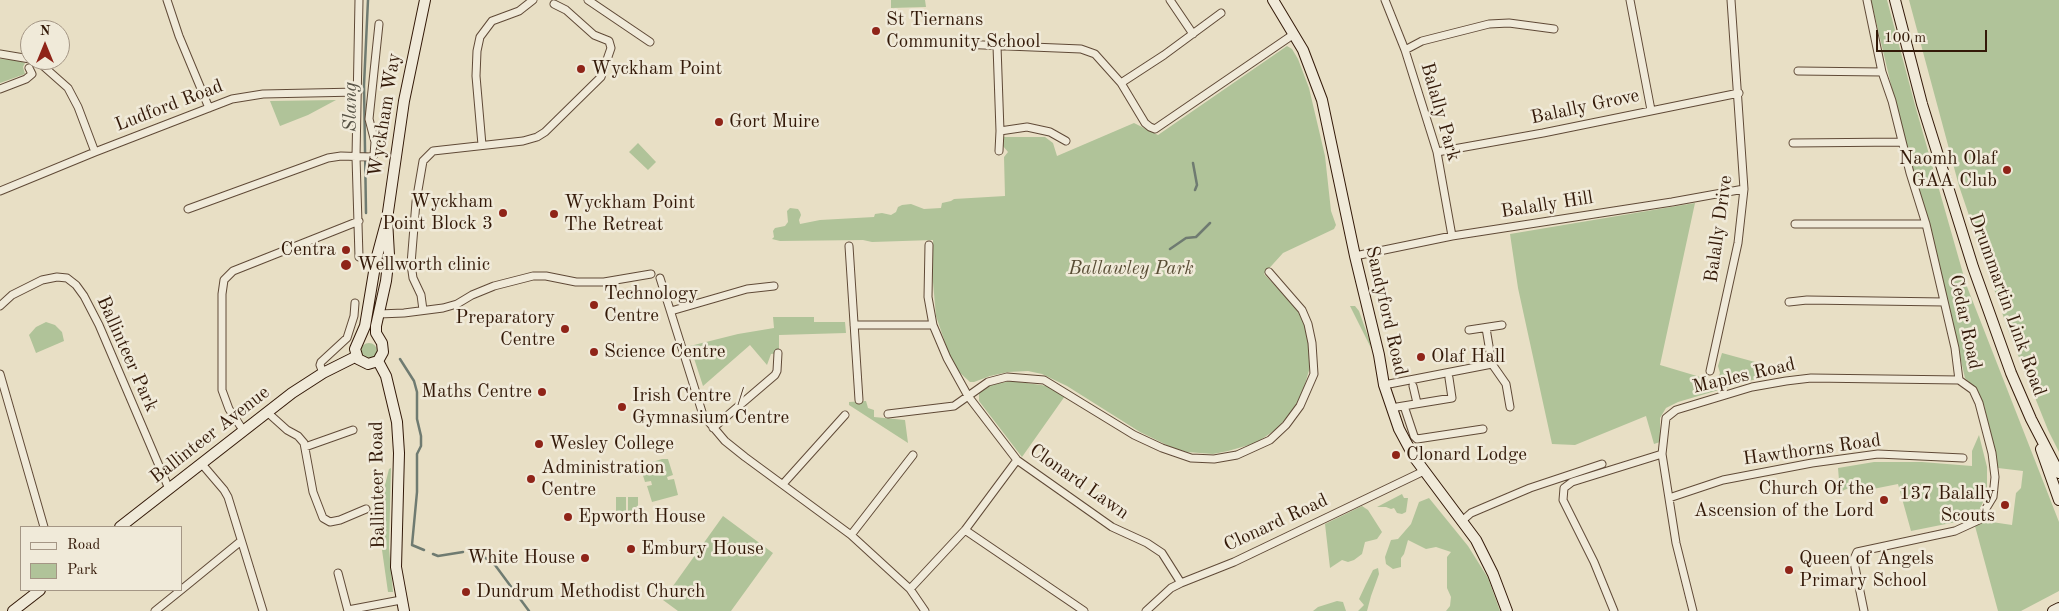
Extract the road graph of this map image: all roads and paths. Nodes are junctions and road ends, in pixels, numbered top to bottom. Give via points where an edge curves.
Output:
1 (167, 0) edge
2 (359, 0) edge
3 (425, 0) edge
4 (431, 0) edge
5 (533, 0) edge
6 (1170, 0) edge
7 (1273, 0) edge
8 (1385, 0) edge
9 (1630, 0) edge
10 (1731, 0) edge
11 (1867, 0) edge
12 (1895, 0) edge
13 (592, 1) edge
14 (554, 4) dead end
15 (1221, 13) dead end
16 (422, 17) junction
17 (379, 24) dead end
18 (1554, 29) dead end
19 (1193, 34) junction
20 (1294, 34) junction
21 (650, 42) dead end
22 (959, 44) dead end
23 (997, 46) junction
24 (1405, 50) junction
25 (0, 54) edge
26 (20, 58) edge
27 (30, 70) edge
28 (48, 70) edge
29 (1798, 71) dead end
30 (1882, 72) junction
31 (1121, 83) junction
32 (0, 89) edge
33 (358, 92) junction
34 (1739, 93) junction
35 (209, 108) junction
36 (1651, 110) junction
37 (1000, 131) junction
38 (1066, 141) dead end
39 (1902, 142) junction
40 (1793, 143) dead end
41 (482, 145) junction
42 (999, 151) dead end
43 (95, 152) junction
44 (1437, 152) junction
45 (361, 157) junction
46 (1744, 189) junction
47 (0, 191) edge
48 (188, 209) dead end
49 (387, 219) junction
50 (359, 221) junction
51 (1795, 224) dead end
52 (1926, 224) junction
53 (1452, 236) junction
54 (929, 245) dead end
55 (849, 246) dead end
56 (1355, 256) junction
57 (359, 257) dead end
58 (1269, 272) dead end
59 (651, 274) dead end
60 (660, 278) dead end
61 (774, 286) dead end
62 (1789, 302) dead end
63 (1944, 302) junction
64 (355, 303) dead end
65 (0, 306) edge
66 (422, 310) junction
67 (671, 311) junction
68 (379, 314) junction
69 (1502, 324) dead end
70 (854, 325) junction
71 (933, 325) junction
72 (1486, 328) junction
73 (1469, 330) dead end
74 (360, 340) junction
75 (379, 340) junction
76 (778, 353) dead end
77 (357, 356) junction
78 (378, 361) junction
79 (1492, 364) junction
80 (1710, 371) dead end
81 (323, 373) junction
82 (0, 374) edge
83 (1449, 378) dead end
84 (1959, 380) junction
85 (1384, 385) junction
86 (1413, 386) dead end
87 (968, 396) junction
88 (860, 400) dead end
89 (1417, 403) junction
90 (1404, 406) junction
91 (1510, 407) dead end
92 (1391, 408) junction
93 (266, 412) junction
94 (888, 414) dead end
95 (845, 415) dead end
96 (2031, 420) junction
97 (714, 428) junction
98 (1483, 429) dead end
99 (243, 430) junction
100 (353, 430) dead end
101 (305, 447) junction
102 (1662, 454) junction
103 (913, 455) dead end
104 (1963, 458) dead end
105 (1017, 460) junction
106 (201, 463) junction
107 (1602, 464) dead end
108 (1424, 471) junction
109 (2059, 473) edge
110 (783, 484) junction
111 (169, 488) junction
112 (1669, 498) junction
113 (2059, 500) edge
114 (366, 509) dead end
115 (1462, 521) junction
116 (44, 526) edge
117 (121, 526) edge
118 (965, 530) junction
119 (851, 535) junction
120 (241, 541) junction
121 (338, 573) dead end
122 (1181, 583) junction
123 (182, 589) edge
124 (910, 590) junction
125 (39, 591) edge
126 (180, 591) edge
127 (401, 600) junction
128 (2059, 608) edge
129 (348, 610) edge
130 (13, 611) edge
131 (155, 611) edge
132 (263, 611) edge
133 (404, 611) edge
134 (925, 611) edge
135 (1084, 611) edge
136 (1146, 611) edge
137 (1507, 611) edge
138 (1614, 611) edge
139 (1693, 611) edge
140 (1864, 611) edge
141 (2053, 611) edge

1 - 35 street
2 - 33 street
3 - 16 main road, Wyckham Way
4 - 16 main road, Wyckham Way
5 - 41 street via 519,11 492,21 480,37 476,76
6 - 19 street
7 - 20 main road, Sandyford Road
8 - 24 street, Balally Park
9 - 36 street
10 - 34 street, Balally Drive
11 - 30 street, Cedar Road
12 - 96 main road, Drummartin Link Road via 1922,104 1973,267 2010,372
13 - 21 street
14 - 41 street via 566,10 594,35 609,41 611,48 601,78 537,137
15 - 19 street
16 - 49 main road, Wyckham Way via 404,100
17 - 45 street via 369,120 375,152 371,157
18 - 24 street via 1509,23 1489,24 1422,41
19 - 31 street
20 - 31 street via 1155,128 1145,123
20 - 56 main road, Sandyford Road via 1310,66 1324,107
22 - 23 street
23 - 31 street via 1081,49 1095,54
23 - 37 street
24 - 44 street, Balally Park
25 - 26 street
27 - 32 street via 32,74 26,79
28 - 43 street via 68,88
29 - 30 street
30 - 39 street, Cedar Road
33 - 35 street, Ludford Road via 263,94 232,99
33 - 45 street
34 - 36 street, Balally Grove
34 - 46 street, Balally Drive
35 - 43 street, Ludford Road
36 - 44 street, Balally Grove
37 - 38 street via 1027,127 1050,132
37 - 42 street
39 - 40 street
39 - 52 street, Cedar Road
41 - 66 street via 433,151 423,161 411,264 421,295
43 - 47 street, Ludford Road
44 - 53 street, Balally Park
45 - 48 street via 328,158
45 - 50 street
46 - 53 street, Balally Hill
46 - 80 street, Balally Drive via 1738,243
49 - 68 main road, Wyckham Way via 389,255
49 - 74 main road, Wyckham Way
50 - 57 street
50 - 99 street via 233,271 224,280 222,390 229,409
51 - 52 street
52 - 63 street, Cedar Road
53 - 56 street, Balally Hill
54 - 71 street, Clonard Lawn via 928,297
55 - 70 street
56 - 85 main road, Sandyford Road
58 - 87 street via 1302,310 1312,343 1314,374 1300,406 1286,425 1257,447 1214,459 1191,458 1134,435 1044,380 1007,378 988,382
59 - 66 street via 604,282 533,276 494,286 457,304
60 - 67 street
61 - 67 street via 740,290
62 - 63 street
63 - 84 street, Cedar Road
64 - 81 street via 347,338 321,362
65 - 111 street, Ballinteer Park via 12,295 42,280 57,276 76,285 99,325
66 - 68 street
67 - 97 street via 703,415
68 - 75 main road, Wyckham Way via 376,326
69 - 72 street
70 - 71 street
70 - 88 street
71 - 87 street, Clonard Lawn
72 - 73 street
72 - 79 street
74 - 75 main road via 370,336
74 - 77 main road
75 - 78 main road via 384,352
76 - 97 street via 775,375
77 - 78 main road via 365,364
77 - 81 main road, Ballinteer Avenue
78 - 127 main road, Ballinteer Road via 387,381 397,422 396,567
79 - 85 street
79 - 91 street via 1506,384
81 - 93 main road, Ballinteer Avenue
82 - 116 street
83 - 89 street via 1452,398
84 - 102 street, Maples Road via 1811,378 1752,387 1676,410 1666,418
84 - 140 street, Cedar Road via 1973,390 1979,403 1992,453 1993,497 1979,520 1955,531 1857,552 1854,559
85 - 92 main road, Sandyford Road
86 - 89 street
87 - 94 street via 954,406
87 - 105 street, Clonard Lawn
89 - 90 street
90 - 92 street
90 - 98 street via 1417,439
92 - 108 main road, Sandyford Road
93 - 99 main road, Ballinteer Avenue
93 - 101 street via 298,436
95 - 110 street
96 - 109 main road, Drummartin Link Road
96 - 113 main road, Drummartin Link Road
97 - 110 street via 725,441
99 - 106 main road, Ballinteer Avenue
100 - 101 street
101 - 114 street via 313,492 323,518 330,522 340,520
102 - 112 street, Maples Road
102 - 138 street via 1572,482 1564,488 1563,500
103 - 119 street
104 - 112 street, Hawthorns Road via 1878,454 1723,480
105 - 118 street
105 - 122 street, Clonard Lawn via 1112,527 1162,554
106 - 111 main road, Ballinteer Avenue
106 - 120 street via 224,490
107 - 115 street via 1530,488 1471,513
108 - 115 main road, Sandyford Road
108 - 122 street, Clonard Road
110 - 119 street
111 - 117 main road, Ballinteer Avenue
112 - 139 street, Maples Road via 1676,543
115 - 137 main road, Sandyford Road via 1476,540
118 - 124 street
118 - 135 street
119 - 124 street
120 - 123 street
120 - 132 street
121 - 129 street
122 - 136 street, Clonard Road
124 - 134 street
125 - 130 main road
126 - 131 street
127 - 129 street
127 - 133 main road, Ballinteer Road
128 - 141 main road

